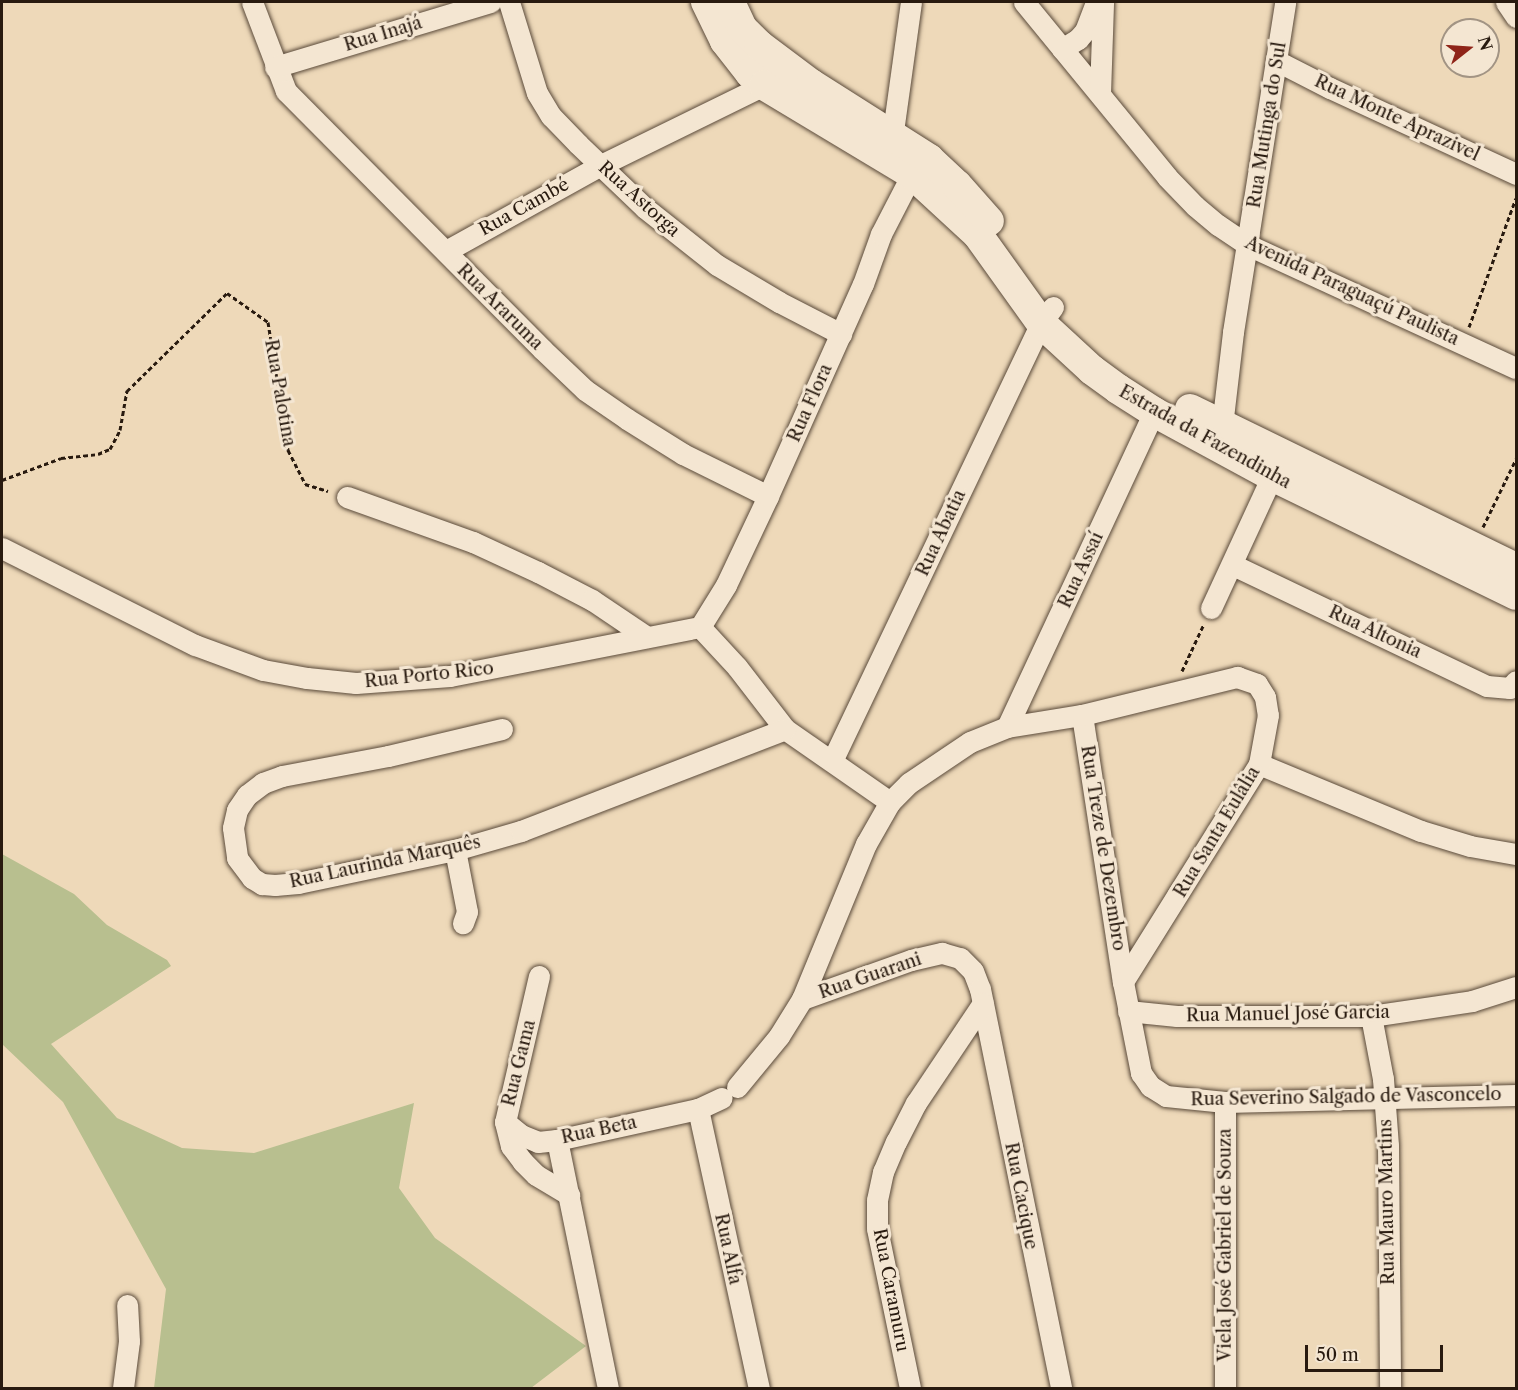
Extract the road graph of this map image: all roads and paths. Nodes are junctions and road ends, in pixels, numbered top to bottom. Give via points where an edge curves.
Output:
1 (252, 2) edge
2 (490, 2) edge
3 (509, 2) edge
4 (706, 2) edge
5 (730, 2) edge
6 (911, 2) edge
7 (1024, 2) edge
8 (1096, 2) edge
9 (1103, 2) edge
10 (1286, 2) edge
11 (1506, 2) edge
12 (1516, 17) edge
13 (1062, 48) junction
14 (1277, 61) junction
15 (275, 67) junction
16 (764, 85) junction
17 (1095, 89) junction
18 (898, 156) junction
19 (601, 165) junction
20 (1516, 174) edge
21 (1516, 198) edge
22 (1248, 245) junction
23 (446, 251) junction
24 (1047, 315) junction
25 (841, 334) junction
26 (1463, 343) junction
27 (1516, 368) edge
28 (1154, 412) junction
29 (1222, 426) junction
30 (1516, 459) edge
31 (1272, 476) junction
32 (2, 480) edge
33 (768, 496) junction
34 (347, 497) joint
35 (2, 548) edge
36 (1473, 548) junction
37 (1233, 565) junction
38 (1516, 568) edge
39 (1516, 595) edge
40 (1211, 608) joint
41 (700, 627) junction
42 (647, 637) junction
43 (1516, 681) edge
44 (1172, 692) junction
45 (1082, 715) junction
46 (1007, 727) junction
47 (502, 729) dead end
48 (785, 729) junction
49 (832, 761) junction
50 (1259, 764) junction
51 (890, 802) junction
52 (455, 850) junction
53 (1516, 854) edge
54 (464, 923) dead end
55 (539, 976) dead end
56 (1123, 982) junction
57 (1516, 987) edge
58 (802, 999) junction
59 (983, 1003) junction
60 (1128, 1011) junction
61 (1371, 1016) junction
62 (1515, 1095) edge
63 (1386, 1097) junction
64 (1225, 1102) junction
65 (698, 1109) junction
66 (505, 1122) junction
67 (556, 1140) junction
68 (569, 1196) junction
69 (127, 1305) dead end
70 (123, 1389) edge
71 (608, 1389) edge
72 (759, 1389) edge
73 (910, 1389) edge
74 (1061, 1389) edge
75 (1225, 1389) edge
76 (1390, 1389) edge

1 - 15 street, Rua Araruma
2 - 15 street, Rua Inajá
3 - 19 street, Rua Astorga via 537,93 551,116
4 - 16 main road, Estrada da Fazendinha via 725,41
5 - 18 main road, Estrada da Fazendinha via 742,28 780,63
6 - 18 street, Rua Flora
7 - 13 street, Avenida Paraguaçú Paulista
8 - 13 street via 1085,31
9 - 17 street
10 - 14 street, Rua Mutinga do Sul
11 - 12 street
13 - 17 street, Avenida Paraguaçú Paulista
14 - 20 street, Rua Monte Aprazivel
14 - 22 street, Rua Mutinga do Sul
15 - 23 street, Rua Araruma via 286,90 300,106
16 - 18 main road, Estrada da Fazendinha
16 - 19 street, Rua Cambé
17 - 22 street, Avenida Paraguaçú Paulista via 1195,206
18 - 24 main road, Estrada da Fazendinha via 978,235
18 - 24 main road, Estrada da Fazendinha via 929,159 981,210
18 - 25 street, Rua Flora via 881,234
19 - 23 street, Rua Cambé
19 - 25 street, Rua Astorga via 645,208 717,265
21 - 26 path
22 - 26 street, Avenida Paraguaçú Paulista
22 - 29 street, Rua Mutinga do Sul
23 - 33 street, Rua Araruma via 585,390 683,454
24 - 28 main road, Estrada da Fazendinha via 1092,370
24 - 29 main road, Estrada da Fazendinha via 1130,374
24 - 49 street, Rua Abatia
25 - 33 street, Rua Flora
26 - 27 street, Avenida Paraguaçú Paulista
28 - 31 main road, Estrada da Fazendinha
28 - 46 street, Rua Assaí
29 - 36 main road, Estrada da Fazendinha
30 - 36 path
31 - 37 street
31 - 39 main road, Estrada da Fazendinha
32 - 34 path, Rua Palotina via 61,458 110,449 120,429 127,391 227,293 268,322 288,450 305,484
33 - 41 street, Rua Flora via 726,585
34 - 42 street via 473,542 538,572 592,600
35 - 42 street, Rua Porto Rico via 195,645 263,670 307,678 356,683 441,677
36 - 38 main road, Estrada da Fazendinha
37 - 40 street
37 - 43 street, Rua Altonia via 1487,686 1510,688
40 - 44 path
41 - 42 street, Rua Porto Rico
41 - 48 street
44 - 45 street, Rua Santa Eulâlia
44 - 50 street, Rua Santa Eulâlia via 1237,677 1257,684 1265,697 1268,715
45 - 46 street, Rua Santa Eulâlia
45 - 56 street, Rua Treze de Dezembro
46 - 51 street, Rua Santa Eulâlia via 970,742 924,770
47 - 52 street, Rua Laurinda Marquês via 282,776 247,795 237,810 233,828 237,858 252,878 262,884 298,883
48 - 49 street
48 - 52 street, Rua Laurinda Marquês via 521,831
49 - 51 street
50 - 53 street via 1421,831 1470,846
50 - 56 street, Rua Santa Eulâlia
51 - 58 street, Rua Santa Eulâlia via 866,844
52 - 54 street via 467,912
55 - 66 street, Rua Gama
56 - 60 street
57 - 61 street, Rua Manuel José Garcia via 1472,1001
58 - 59 street, Rua Guarani via 911,960 942,953 960,958 973,971
58 - 65 street, Rua Guarani via 779,1036 730,1093
59 - 73 street, Rua Caramuru via 916,1103 896,1142 877,1200 877,1228
59 - 74 street, Rua Cacique
60 - 61 street, Rua Manuel José Garcia via 1177,1016
60 - 64 street, Rua Severino Salgado de Vasconcelo via 1141,1073 1150,1086 1166,1096
61 - 63 street, Rua Mauro Martins
62 - 63 street, Rua Severino Salgado de Vasconcelo
63 - 64 street, Rua Severino Salgado de Vasconcelo
63 - 76 street, Rua Mauro Martins
64 - 75 street, Viela José Gabriel de Souza
65 - 67 street, Rua Beta
65 - 72 street, Rua Alfa
66 - 67 street, Rua Beta via 538,1142
66 - 68 street, Rua Gama via 511,1146 523,1162
67 - 68 street
68 - 71 street
69 - 70 street via 129,1341

